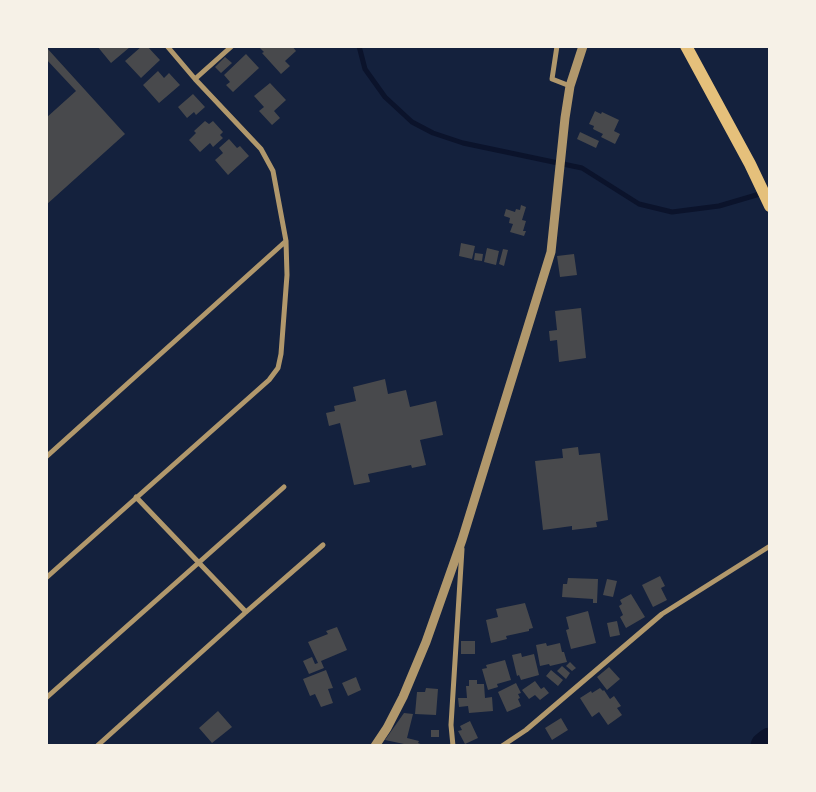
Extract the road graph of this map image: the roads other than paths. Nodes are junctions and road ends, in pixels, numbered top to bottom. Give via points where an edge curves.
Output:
1 (167, 46) edge
2 (232, 46) edge
3 (557, 46) edge
4 (583, 46) edge
5 (686, 46) edge
6 (195, 79) junction
7 (570, 86) junction
8 (770, 206) edge
9 (286, 241) junction
10 (46, 457) edge
11 (284, 487) dead end
12 (136, 497) junction
13 (462, 540) junction
14 (323, 545) dead end
15 (770, 546) edge
16 (199, 562) junction
17 (46, 578) edge
18 (246, 612) junction
19 (46, 698) edge
20 (97, 746) edge
21 (375, 746) edge
22 (453, 746) edge
23 (502, 746) edge

1 - 6 street
2 - 6 street
3 - 7 street via 552,78
4 - 7 street
5 - 8 main road
6 - 9 street via 261,149 273,171
7 - 13 street via 551,252
9 - 10 street
9 - 12 street via 287,275 278,368 269,380
11 - 16 street
12 - 16 street
12 - 17 street
13 - 21 street via 414,670
13 - 22 street via 451,725
14 - 18 street
15 - 23 street via 662,614 526,730
16 - 18 street
16 - 19 street
18 - 20 street

